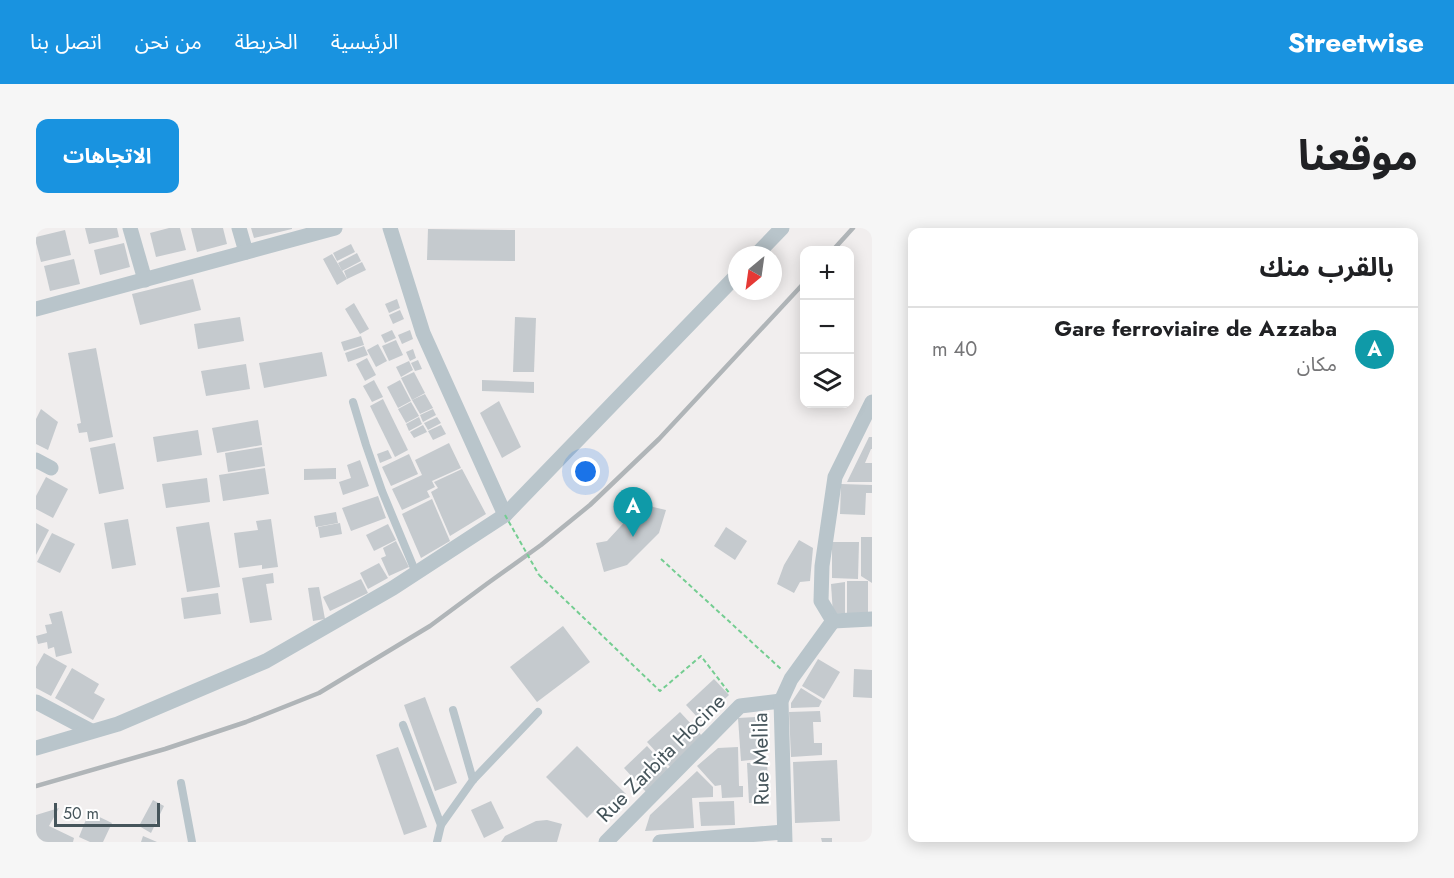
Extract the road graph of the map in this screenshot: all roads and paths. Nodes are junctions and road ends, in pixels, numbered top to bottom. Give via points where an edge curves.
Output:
1 (130, 228) edge
2 (239, 228) edge
3 (335, 228) edge
4 (390, 228) edge
5 (782, 228) edge
6 (765, 246) edge
7 (246, 252) junction
8 (145, 280) junction
9 (728, 284) edge
10 (37, 305) edge
11 (353, 402) dead end
12 (872, 402) edge
13 (36, 460) edge
14 (51, 468) dead end
15 (505, 515) junction
16 (661, 559) dead end
17 (416, 573) junction
18 (872, 619) edge
19 (833, 621) junction
20 (792, 679) junction
21 (781, 701) junction
22 (36, 702) edge
23 (740, 706) junction
24 (453, 710) dead end
25 (538, 712) dead end
26 (403, 725) dead end
27 (91, 731) junction
28 (36, 748) edge
29 (473, 780) junction
30 (181, 783) dead end
31 (441, 825) junction
32 (784, 837) edge
33 (192, 842) edge
34 (437, 842) edge
35 (606, 842) edge
36 (660, 842) edge

1 - 8 street
2 - 7 street
3 - 7 street
4 - 15 street via 423,333
5 - 6 street
7 - 8 street
8 - 10 street
9 - 15 street
11 - 17 lane via 382,491
12 - 19 street via 835,477 821,601
13 - 14 street
15 - 17 street
15 - 23 path, bridge via 538,575 660,691 701,656
16 - 20 path
17 - 27 street via 266,661 118,724
18 - 19 street
19 - 20 street, Rue Melila
20 - 21 street, Rue Melila
21 - 23 street, Rue Zarbita Hocine
21 - 32 street, Rue Melila
22 - 27 street
23 - 35 street, Rue Zarbita Hocine
24 - 29 lane
25 - 29 lane
26 - 31 lane
27 - 28 street
29 - 31 lane
30 - 33 lane
31 - 34 lane
32 - 36 street

